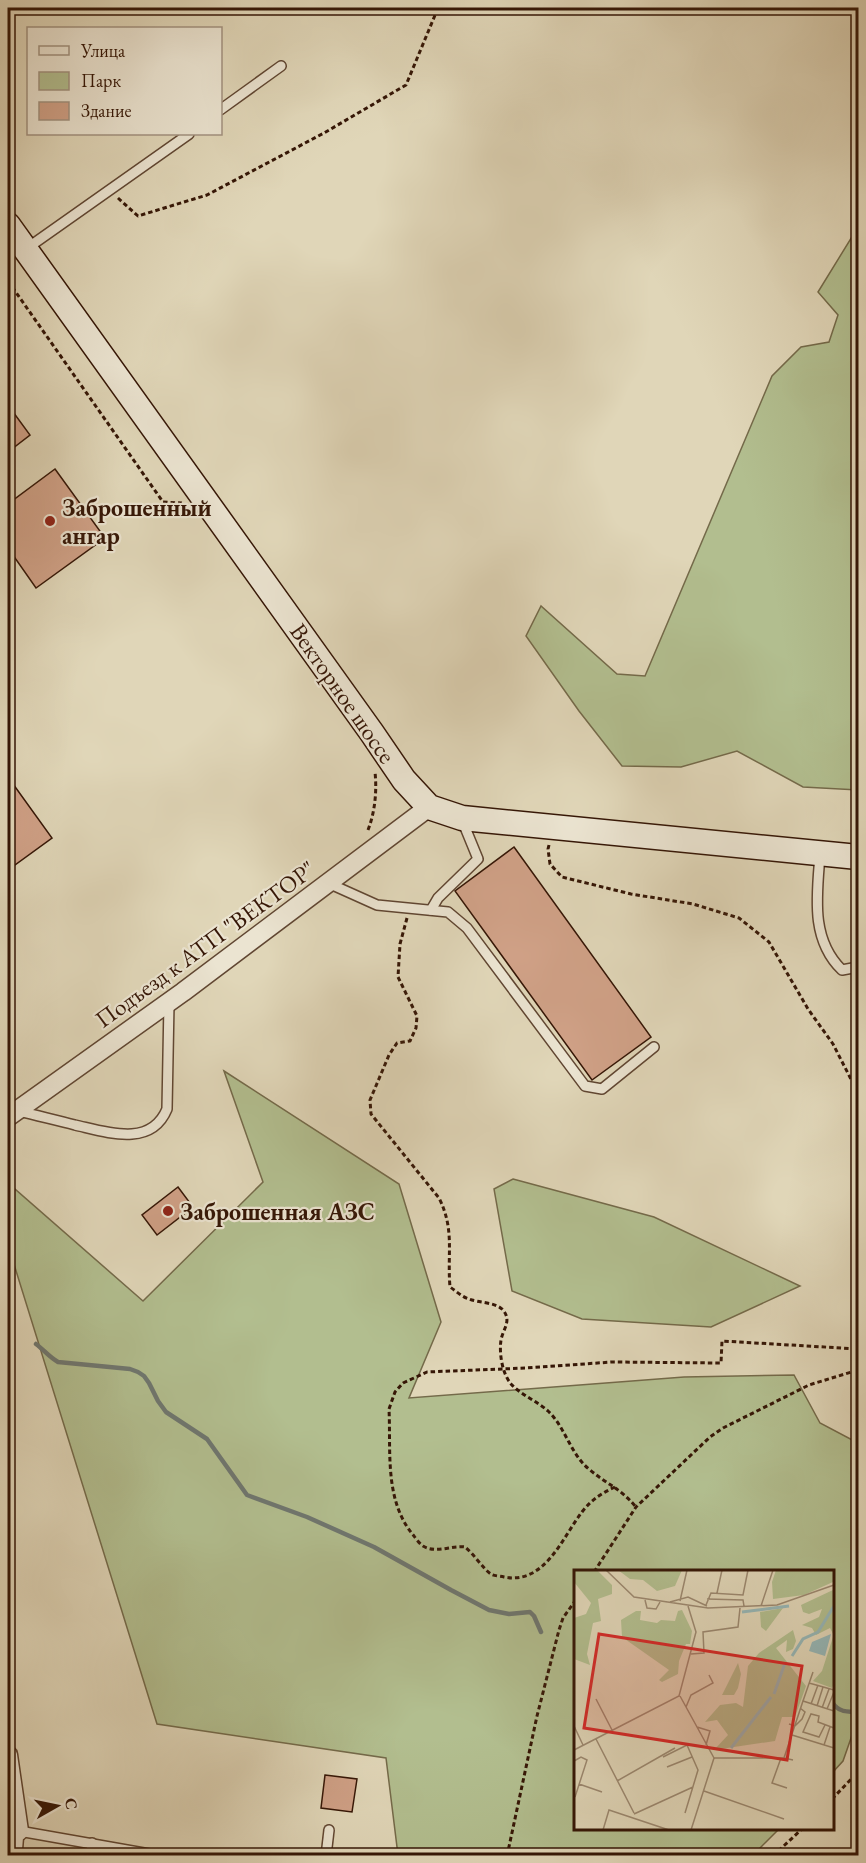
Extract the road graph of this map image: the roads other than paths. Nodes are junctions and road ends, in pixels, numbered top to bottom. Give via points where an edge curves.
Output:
1 (281, 66) dead end
2 (222, 109) edge
3 (188, 135) edge
4 (8, 225) edge
5 (26, 249) junction
6 (429, 807) junction
7 (462, 818) junction
8 (820, 854) junction
9 (858, 857) edge
10 (328, 883) junction
11 (431, 910) junction
12 (858, 967) edge
13 (169, 1001) junction
14 (654, 1047) dead end
15 (12, 1114) edge
16 (8, 1755) edge
17 (11, 1808) edge
18 (329, 1830) dead end
19 (19, 1831) junction
20 (92, 1843) junction
21 (17, 1856) edge
22 (91, 1856) edge
23 (161, 1856) edge
24 (326, 1856) edge

1 - 2 lane
3 - 5 lane
4 - 5 main road, Векторное шоссе
5 - 6 main road, Векторное шоссе via 404,780
6 - 7 main road, Векторное шоссе
6 - 10 street, Подъезд к АТП "ВЕКТОР"
7 - 8 main road, Векторное шоссе
7 - 11 lane via 478,860 438,898
8 - 9 main road, Векторное шоссе
8 - 12 lane via 816,906 820,931 832,960 842,970
10 - 11 lane via 377,905
10 - 13 street, Подъезд к АТП "ВЕКТОР"
11 - 14 lane via 448,912 467,928 585,1086 602,1089
13 - 15 street, Подъезд к АТП "ВЕКТОР"
13 - 15 lane via 167,1109 154,1127 119,1135
16 - 17 street
17 - 19 street
18 - 24 lane
19 - 20 lane
19 - 21 lane
20 - 22 lane
20 - 23 lane

